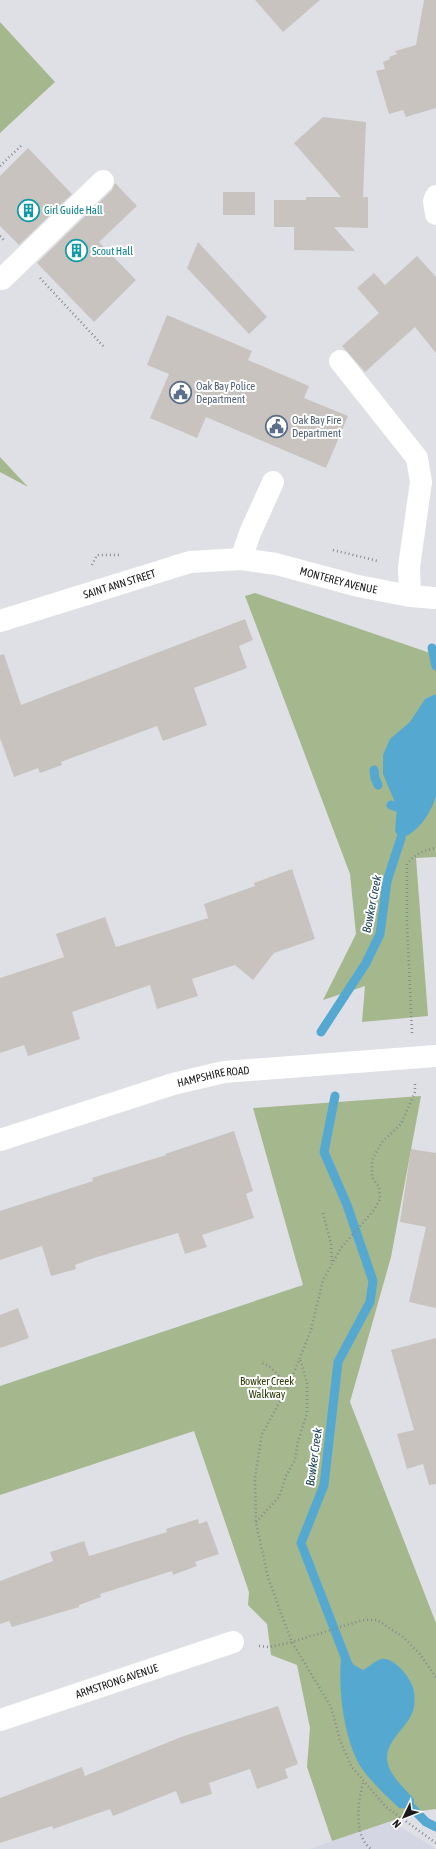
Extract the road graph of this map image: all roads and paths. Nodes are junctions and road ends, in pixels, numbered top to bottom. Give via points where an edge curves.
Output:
1 (23, 144) dead end
2 (0, 166) edge
3 (103, 181) dead end
4 (436, 196) edge
5 (436, 214) edge
6 (22, 259) junction
7 (2, 279) dead end
8 (105, 348) dead end
9 (340, 361) dead end
10 (273, 482) dead end
11 (241, 559) junction
12 (410, 596) junction
13 (436, 598) edge
14 (0, 621) edge
15 (436, 848) edge
16 (436, 1056) edge
17 (414, 1057) junction
18 (0, 1140) edge
19 (323, 1213) dead end
20 (332, 1263) junction
21 (300, 1358) junction
22 (262, 1363) dead end
23 (289, 1385) junction
24 (259, 1387) dead end
25 (256, 1523) junction
26 (233, 1642) joint
27 (292, 1642) junction
28 (436, 1677) edge
29 (0, 1720) edge
30 (364, 1782) junction
31 (436, 1843) edge
32 (371, 1849) edge

1 - 2 path
3 - 6 street
4 - 5 street
6 - 7 street
6 - 8 path
9 - 12 street via 417,458 421,482 409,567
10 - 11 street
11 - 12 street, MONTEREY AVENUE via 276,564 358,586
11 - 14 street, SAINT ANN STREET via 190,562
12 - 13 street, MONTEREY AVENUE
15 - 17 path via 426,849 407,864 407,924
16 - 17 street, HAMPSHIRE ROAD
17 - 18 street, HAMPSHIRE ROAD via 224,1072 173,1084
17 - 20 path via 415,1092 402,1124 382,1142 372,1160 372,1177 379,1187 380,1199
19 - 20 path via 331,1244
20 - 21 path via 323,1280 311,1330
21 - 23 path
21 - 25 path via 307,1383 308,1413 295,1460 279,1497
22 - 23 path via 269,1366
23 - 24 path
23 - 25 path via 262,1434 255,1478
25 - 27 path via 268,1577
26 - 27 path via 269,1647
26 - 29 street, ARMSTRONG AVENUE
27 - 28 path via 363,1620 377,1620 403,1637
27 - 30 path via 331,1707 343,1751 350,1766
30 - 31 path via 386,1807
30 - 32 path via 360,1796 360,1835

